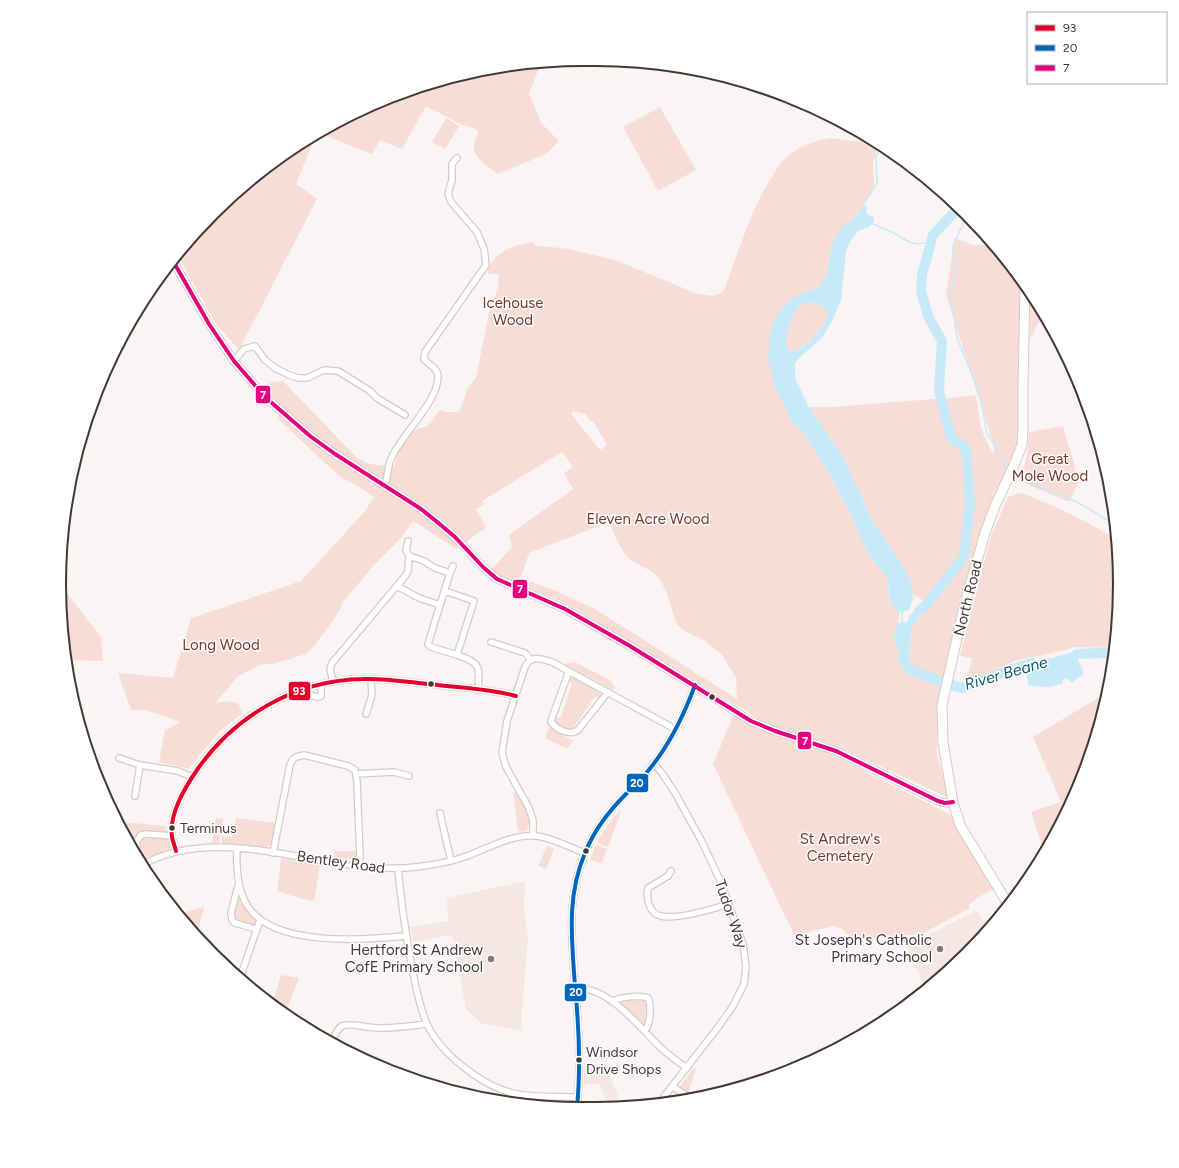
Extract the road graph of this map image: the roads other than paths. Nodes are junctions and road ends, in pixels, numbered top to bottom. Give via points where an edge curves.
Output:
1 (457, 158) dead end
2 (176, 266) edge
3 (1024, 293) edge
4 (234, 361) junction
5 (405, 415) dead end
6 (384, 485) junction
7 (408, 540) dead end
8 (409, 556) junction
9 (453, 566) dead end
10 (450, 573) junction
11 (397, 586) junction
12 (445, 591) junction
13 (440, 605) junction
14 (491, 642) dead end
15 (456, 655) junction
16 (531, 660) junction
17 (568, 671) junction
18 (371, 679) junction
19 (333, 682) junction
20 (321, 685) junction
21 (695, 685) junction
22 (306, 688) junction
23 (478, 690) junction
24 (608, 692) junction
25 (516, 696) junction
26 (366, 714) dead end
27 (675, 729) junction
28 (118, 758) dead end
29 (653, 763) junction
30 (140, 765) junction
31 (356, 774) junction
32 (410, 776) dead end
33 (192, 777) junction
34 (135, 796) dead end
35 (953, 802) junction
36 (440, 813) dead end
37 (172, 836) junction
38 (533, 836) junction
39 (137, 846) edge
40 (237, 849) junction
41 (176, 851) junction
42 (274, 852) junction
43 (584, 853) junction
44 (451, 861) junction
45 (147, 862) edge
46 (359, 866) junction
47 (398, 869) junction
48 (671, 871) dead end
49 (238, 884) junction
50 (1005, 900) edge
51 (729, 904) junction
52 (260, 920) junction
53 (256, 929) junction
54 (406, 936) junction
55 (242, 973) edge
56 (576, 988) junction
57 (612, 1000) junction
58 (427, 1024) junction
59 (645, 1031) junction
60 (334, 1038) edge
61 (687, 1068) junction
62 (673, 1087) junction
63 (684, 1094) edge
64 (578, 1097) junction
65 (663, 1098) edge
66 (578, 1102) edge

1 - 6 street via 452,164 452,180 448,194 451,202 477,232 484,249 486,265 425,352 424,359 438,373 437,383 429,403 390,459
2 - 4 street via 208,324
3 - 35 main road, North Road via 1022,445 985,533 964,607 942,705 943,743
4 - 5 street via 244,349 255,346 265,360 275,368 299,378 307,378 324,370 338,371
4 - 6 street via 256,388 282,413 335,454
6 - 21 street via 436,521 497,579 565,609
7 - 8 street via 406,550
8 - 10 street
8 - 11 street via 407,572
9 - 10 street
10 - 12 street
11 - 13 street via 419,598
11 - 19 street via 332,663 330,669
12 - 13 street
12 - 15 street via 474,601
13 - 15 street via 428,644
14 - 16 street via 525,653
15 - 23 street via 476,664 479,670
16 - 17 street via 543,659
16 - 25 street
17 - 24 street
17 - 24 street via 552,718 554,726 574,733
18 - 19 street
18 - 23 street
18 - 26 street via 372,696
19 - 20 street
20 - 22 street
20 - 22 street via 321,696 317,697 310,695
21 - 27 street
21 - 35 street via 763,727 836,751 945,804
22 - 33 street via 274,702 242,722 211,751
23 - 25 street
24 - 27 street
25 - 38 street via 507,721 502,753 506,767 531,812
27 - 29 street
28 - 30 street
29 - 43 street via 641,780 603,820
29 - 51 street, Tudor Way via 667,780 696,830
30 - 33 street via 178,771
30 - 34 street
31 - 32 street via 394,772
31 - 42 street via 351,767 314,757 300,755 293,759
31 - 46 street
33 - 37 street via 176,811
35 - 50 main road, North Road via 960,825
36 - 44 street
37 - 39 street via 141,835
37 - 41 street
38 - 43 street, Bentley Road
38 - 44 street, Bentley Road via 502,841
40 - 41 street, Bentley Road
40 - 42 street, Bentley Road
40 - 49 street
41 - 45 street, Bentley Road
42 - 46 street, Bentley Road
43 - 56 street via 574,885 571,909
44 - 47 street, Bentley Road
46 - 47 street, Bentley Road
47 - 54 street
48 - 51 street via 668,876 648,888 650,906 655,913 661,916 678,916
49 - 52 street via 249,909
49 - 53 street via 231,913 232,920
51 - 61 street, Tudor Way via 745,953 744,984 733,1006
52 - 53 street
52 - 54 street via 282,931 314,937 349,939
53 - 55 street
54 - 58 street
56 - 57 street via 589,990
56 - 64 street via 580,1048
57 - 59 street
57 - 59 street via 643,996 648,998 650,1004
58 - 60 street via 385,1028 343,1026
58 - 64 street via 434,1036 465,1068 495,1087 525,1095
59 - 61 street via 670,1056
61 - 62 street, Tudor Way
62 - 63 street
62 - 65 street, Tudor Way
64 - 66 street

